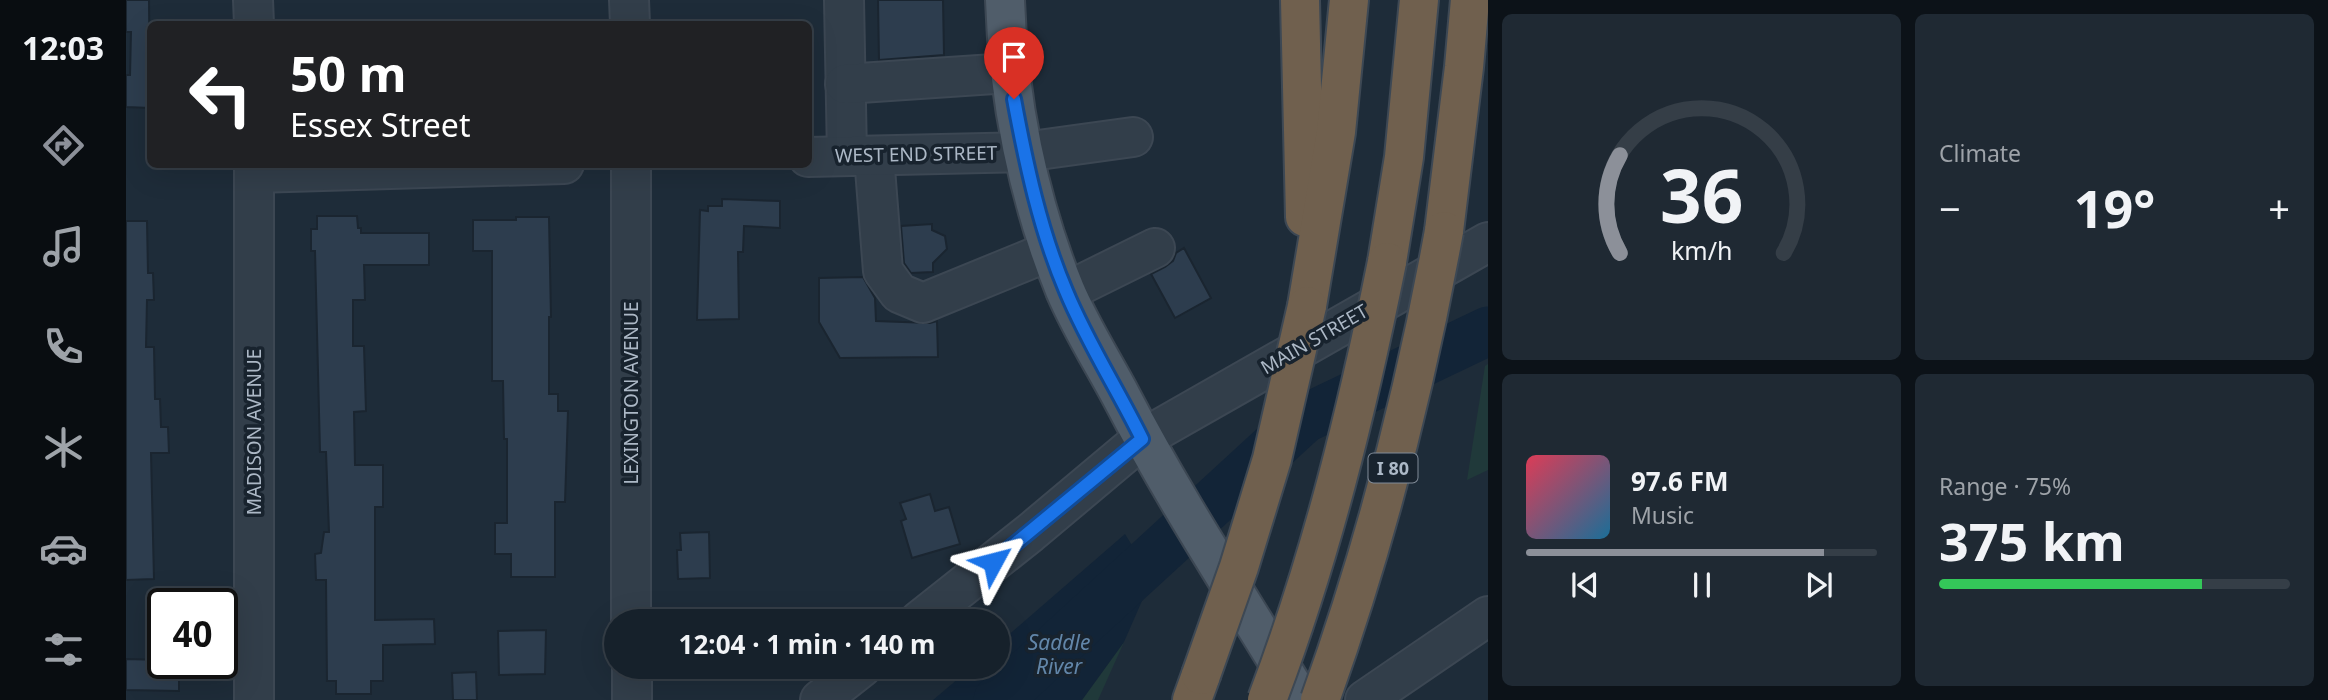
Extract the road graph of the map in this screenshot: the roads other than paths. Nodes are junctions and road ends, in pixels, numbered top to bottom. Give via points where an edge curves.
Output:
1 (253, 0) edge
2 (629, 0) edge
3 (844, 0) edge
4 (1004, 0) edge
5 (1300, 0) edge
6 (1349, 0) edge
7 (1419, 0) edge
8 (1469, 0) edge
9 (254, 21) edge
10 (629, 21) edge
11 (1488, 65) edge
12 (1009, 73) junction
13 (845, 84) junction
14 (1133, 137) dead end
15 (1024, 152) junction
16 (860, 156) junction
17 (812, 157) edge
18 (317, 168) edge
19 (631, 168) edge
20 (255, 169) edge
21 (1452, 169) junction
22 (1488, 242) edge
23 (1155, 248) dead end
24 (1050, 251) junction
25 (1066, 292) junction
26 (1307, 306) junction
27 (1142, 439) junction
28 (631, 609) edge
29 (934, 609) edge
30 (1488, 616) edge
31 (632, 679) edge
32 (847, 679) edge
33 (1197, 687) edge
34 (254, 700) edge
35 (632, 700) edge
36 (820, 700) edge
37 (1267, 700) edge
38 (1301, 700) edge
39 (1320, 700) edge
40 (1366, 700) edge

1 - 9 street
2 - 10 street
3 - 13 street
4 - 12 main road
5 - 26 highway
6 - 26 highway via 1336,132
7 - 37 highway, I 80, bridge via 1404,157 1369,353 1318,550
8 - 21 highway, I 80
11 - 21 highway
12 - 13 street
12 - 15 main road
13 - 16 street
14 - 15 street, WEST END STREET
15 - 16 street, WEST END STREET
15 - 24 main road
16 - 17 street, WEST END STREET
16 - 24 street via 883,271 899,293 923,303
18 - 20 street
19 - 28 street, LEXINGTON AVENUE
20 - 34 street, MADISON AVENUE
21 - 39 highway, I 80, bridge via 1421,353 1392,473
22 - 27 street, MAIN STREET
23 - 25 street
24 - 25 main road
25 - 27 main road
26 - 33 highway, bridge via 1272,459
27 - 29 street, MAIN STREET
27 - 38 main road
30 - 40 street
31 - 35 street
32 - 36 street

